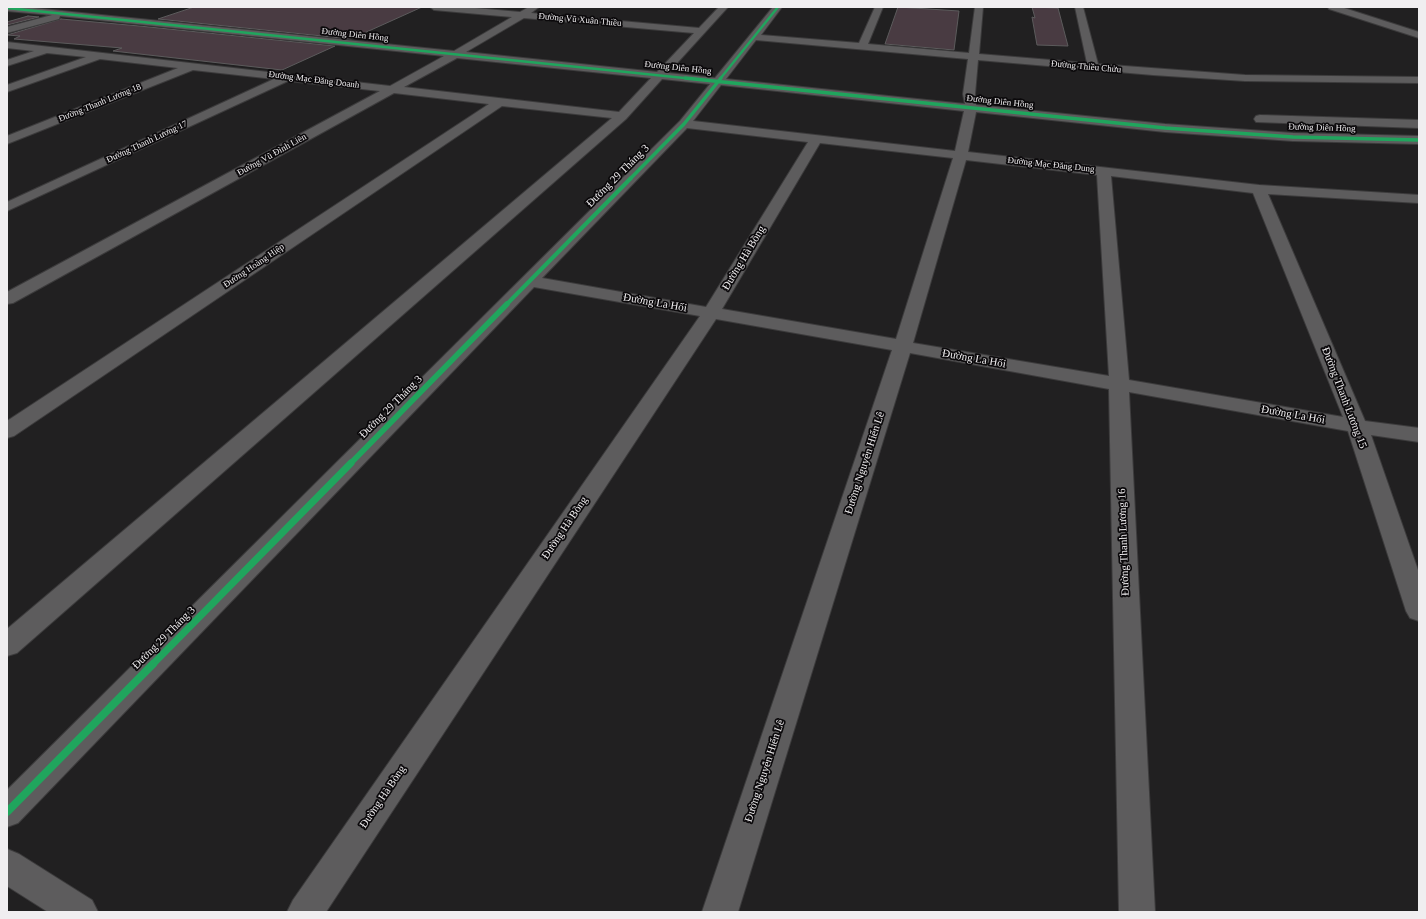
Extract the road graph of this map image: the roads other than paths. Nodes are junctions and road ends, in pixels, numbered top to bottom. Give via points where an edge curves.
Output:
1 (93, 7) edge
2 (434, 7) edge
3 (535, 7) edge
4 (724, 7) edge
5 (778, 7) edge
6 (879, 7) edge
7 (979, 7) edge
8 (1079, 7) edge
9 (1332, 7) edge
10 (7, 8) edge
11 (69, 14) junction
12 (523, 15) junction
13 (7, 30) edge
14 (702, 30) junction
15 (1419, 35) edge
16 (754, 38) junction
17 (474, 44) junction
18 (7, 45) edge
19 (490, 46) dead end
20 (862, 47) junction
21 (457, 48) junction
22 (52, 50) junction
23 (102, 55) junction
24 (974, 58) junction
25 (7, 63) edge
26 (192, 66) junction
27 (668, 67) junction
28 (1093, 67) junction
29 (725, 73) junction
30 (288, 77) junction
31 (1419, 80) edge
32 (7, 89) edge
33 (393, 89) junction
34 (969, 97) junction
35 (500, 102) junction
36 (622, 116) junction
37 (1248, 119) dead end
38 (684, 124) junction
39 (1419, 124) edge
40 (816, 139) junction
41 (7, 140) edge
42 (1419, 140) edge
43 (961, 155) junction
44 (1104, 171) junction
45 (1259, 189) junction
46 (1412, 199) edge
47 (7, 207) edge
48 (1419, 208) edge
49 (529, 281) junction
50 (7, 299) edge
51 (710, 313) junction
52 (903, 346) junction
53 (1118, 384) junction
54 (1357, 426) junction
55 (7, 431) edge
56 (1419, 435) edge
57 (1419, 611) edge
58 (7, 645) edge
59 (7, 812) edge
60 (7, 866) edge
61 (80, 912) edge
62 (305, 912) edge
63 (720, 912) edge
64 (1137, 912) edge

1 - 11 street
2 - 12 street, Đường Vũ Xuân Thiều
3 - 12 street, Đường Vũ Đình Liên
4 - 14 street
5 - 16 street, Đường 29 Tháng 3
6 - 20 street
7 - 24 street, Đường Nguyễn Hiến Lê
8 - 28 street
9 - 15 street
10 - 11 street, Đường Diên Hồng
11 - 13 street
11 - 21 street, Đường Diên Hồng
12 - 14 street, Đường Vũ Xuân Thiều
12 - 17 street, Đường Vũ Đình Liên
14 - 27 street
16 - 20 street, Đường Thiều Chửu
16 - 29 street, Đường 29 Tháng 3
17 - 19 street
17 - 21 street, Đường Vũ Đình Liên
18 - 22 street, Đường Mạc Đăng Doanh
20 - 24 street, Đường Thiều Chửu
21 - 27 street, Đường Diên Hồng
21 - 33 street, Đường Vũ Đình Liên
22 - 23 street, Đường Mạc Đăng Doanh
22 - 25 street
23 - 26 street, Đường Mạc Đăng Doanh
23 - 32 street
24 - 28 street, Đường Thiều Chửu
24 - 34 street, Đường Nguyễn Hiến Lê
26 - 30 street, Đường Mạc Đăng Doanh
26 - 41 street, Đường Thanh Lương 18
27 - 29 street, Đường Diên Hồng
27 - 36 street
28 - 31 street, Đường Thiều Chửu via 1245,78
29 - 34 street, Đường Diên Hồng
29 - 38 street, Đường 29 Tháng 3
30 - 33 street, Đường Mạc Đăng Doanh
30 - 47 street, Đường Thanh Lương 17
33 - 35 street, Đường Mạc Đăng Doanh
33 - 50 street, Đường Vũ Đình Liên
34 - 42 street, Đường Diên Hồng via 1164,128
34 - 43 street, Đường Nguyễn Hiến Lê
35 - 36 street, Đường Mạc Đăng Doanh
35 - 55 street, Đường Hoàng Hiệp
36 - 58 street
37 - 39 street, Đường Diên Hồng
38 - 40 street, Đường Mạc Đăng Dung
38 - 49 street, Đường 29 Tháng 3
40 - 43 street, Đường Mạc Đăng Dung
40 - 51 street, Đường Hà Bồng
43 - 44 street, Đường Mạc Đăng Dung
43 - 52 street, Đường Nguyễn Hiến Lê
44 - 45 street, Đường Mạc Đăng Dung
44 - 53 street, Đường Thanh Lương 16
45 - 46 street, Đường Mạc Đăng Dung
45 - 54 street, Đường Thanh Lương 15
46 - 48 street
49 - 51 street, Đường La Hối
49 - 59 street, Đường 29 Tháng 3
51 - 52 street, Đường La Hối
51 - 62 street, Đường Hà Bồng
52 - 53 street, Đường La Hối
52 - 63 street, Đường Nguyễn Hiến Lê
53 - 54 street, Đường La Hối
53 - 64 street, Đường Thanh Lương 16
54 - 56 street, Đường La Hối
54 - 57 street, Đường Thanh Lương 15
60 - 61 street

